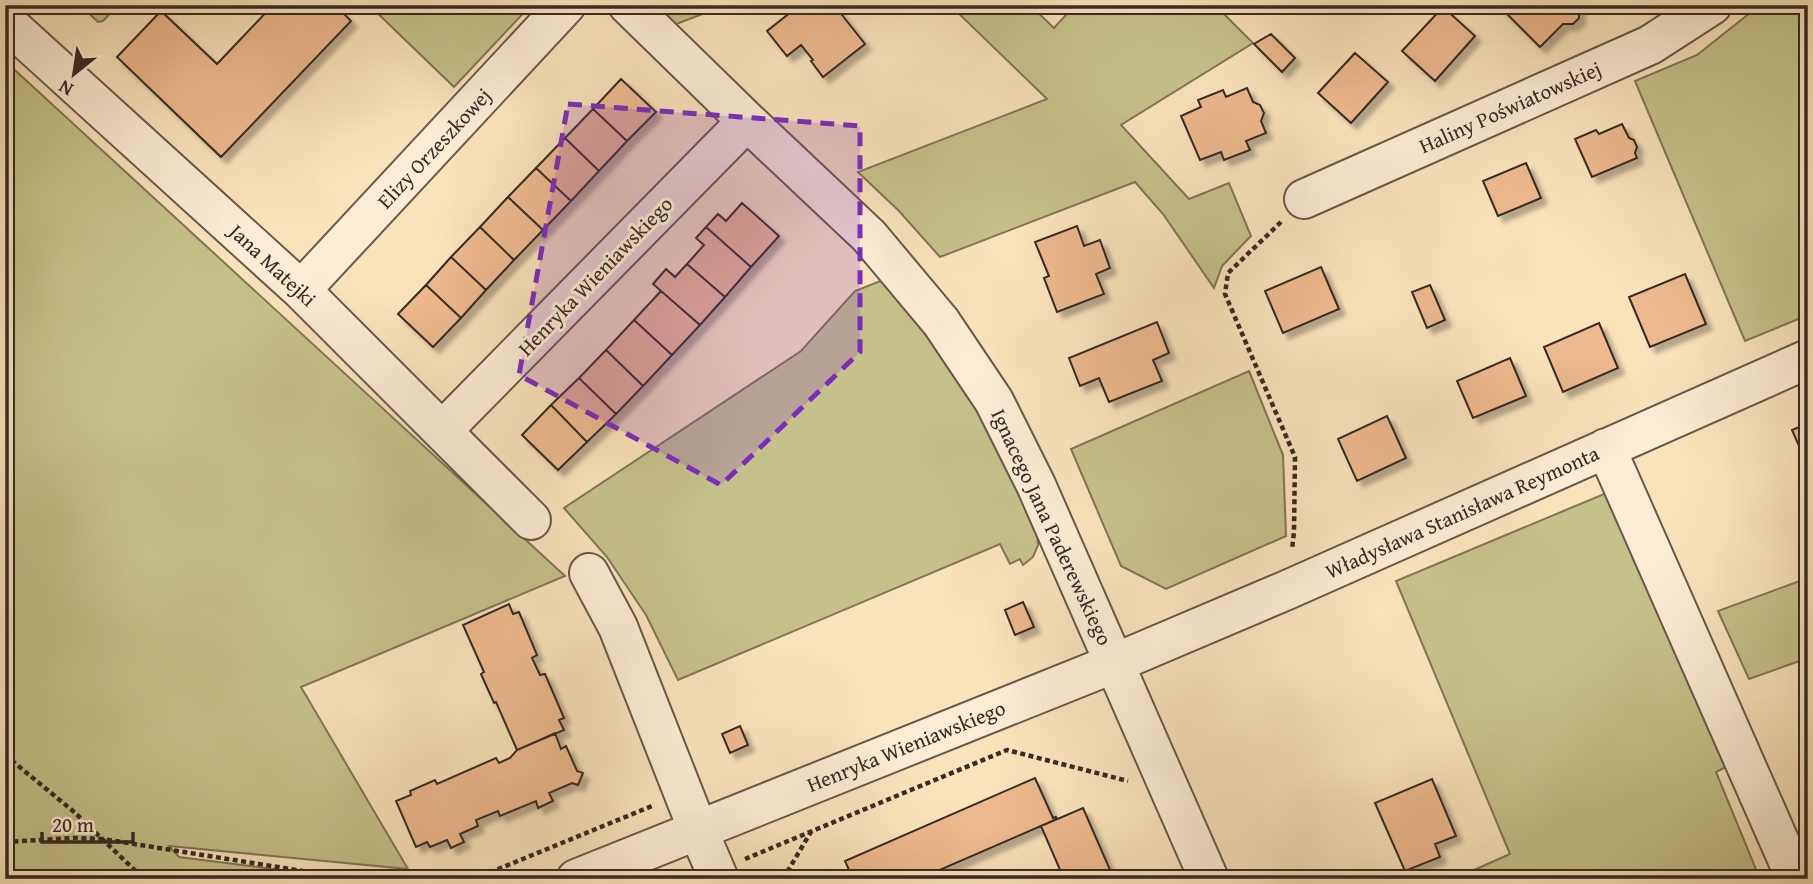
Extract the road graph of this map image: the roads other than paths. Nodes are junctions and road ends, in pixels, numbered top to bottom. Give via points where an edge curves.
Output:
1 (566, 5) edge
2 (628, 5) edge
3 (1712, 5) edge
4 (5, 21) edge
5 (747, 121) junction
6 (1304, 199) road end
7 (301, 290) junction
8 (1808, 359) edge
9 (442, 431) junction
10 (1605, 448) junction
11 (531, 520) dead end
12 (589, 573) dead end
13 (1115, 663) junction
14 (698, 830) junction
15 (717, 875) edge
16 (576, 879) edge
17 (1209, 879) edge
18 (1796, 879) edge

1 - 7 street, Elizy Orzeszkowej
2 - 5 street, Ignacego Jana Paderewskiego
3 - 6 street, Haliny Poświatowskiej via 1650,45
4 - 7 street, Jana Matejki
5 - 9 street, Henryka Wieniawskiego
5 - 13 street, Ignacego Jana Paderewskiego via 869,236 941,322 994,401
7 - 9 street, Jana Matejki
8 - 10 street, Władysława Stanisława Reymonta
9 - 11 street, Jana Matejki
10 - 13 street, Władysława Stanisława Reymonta
10 - 18 street
12 - 14 street via 618,627
13 - 14 street, Henryka Wieniawskiego
13 - 17 street, Ignacego Jana Paderewskiego
14 - 15 street
14 - 16 street, Henryka Wieniawskiego

